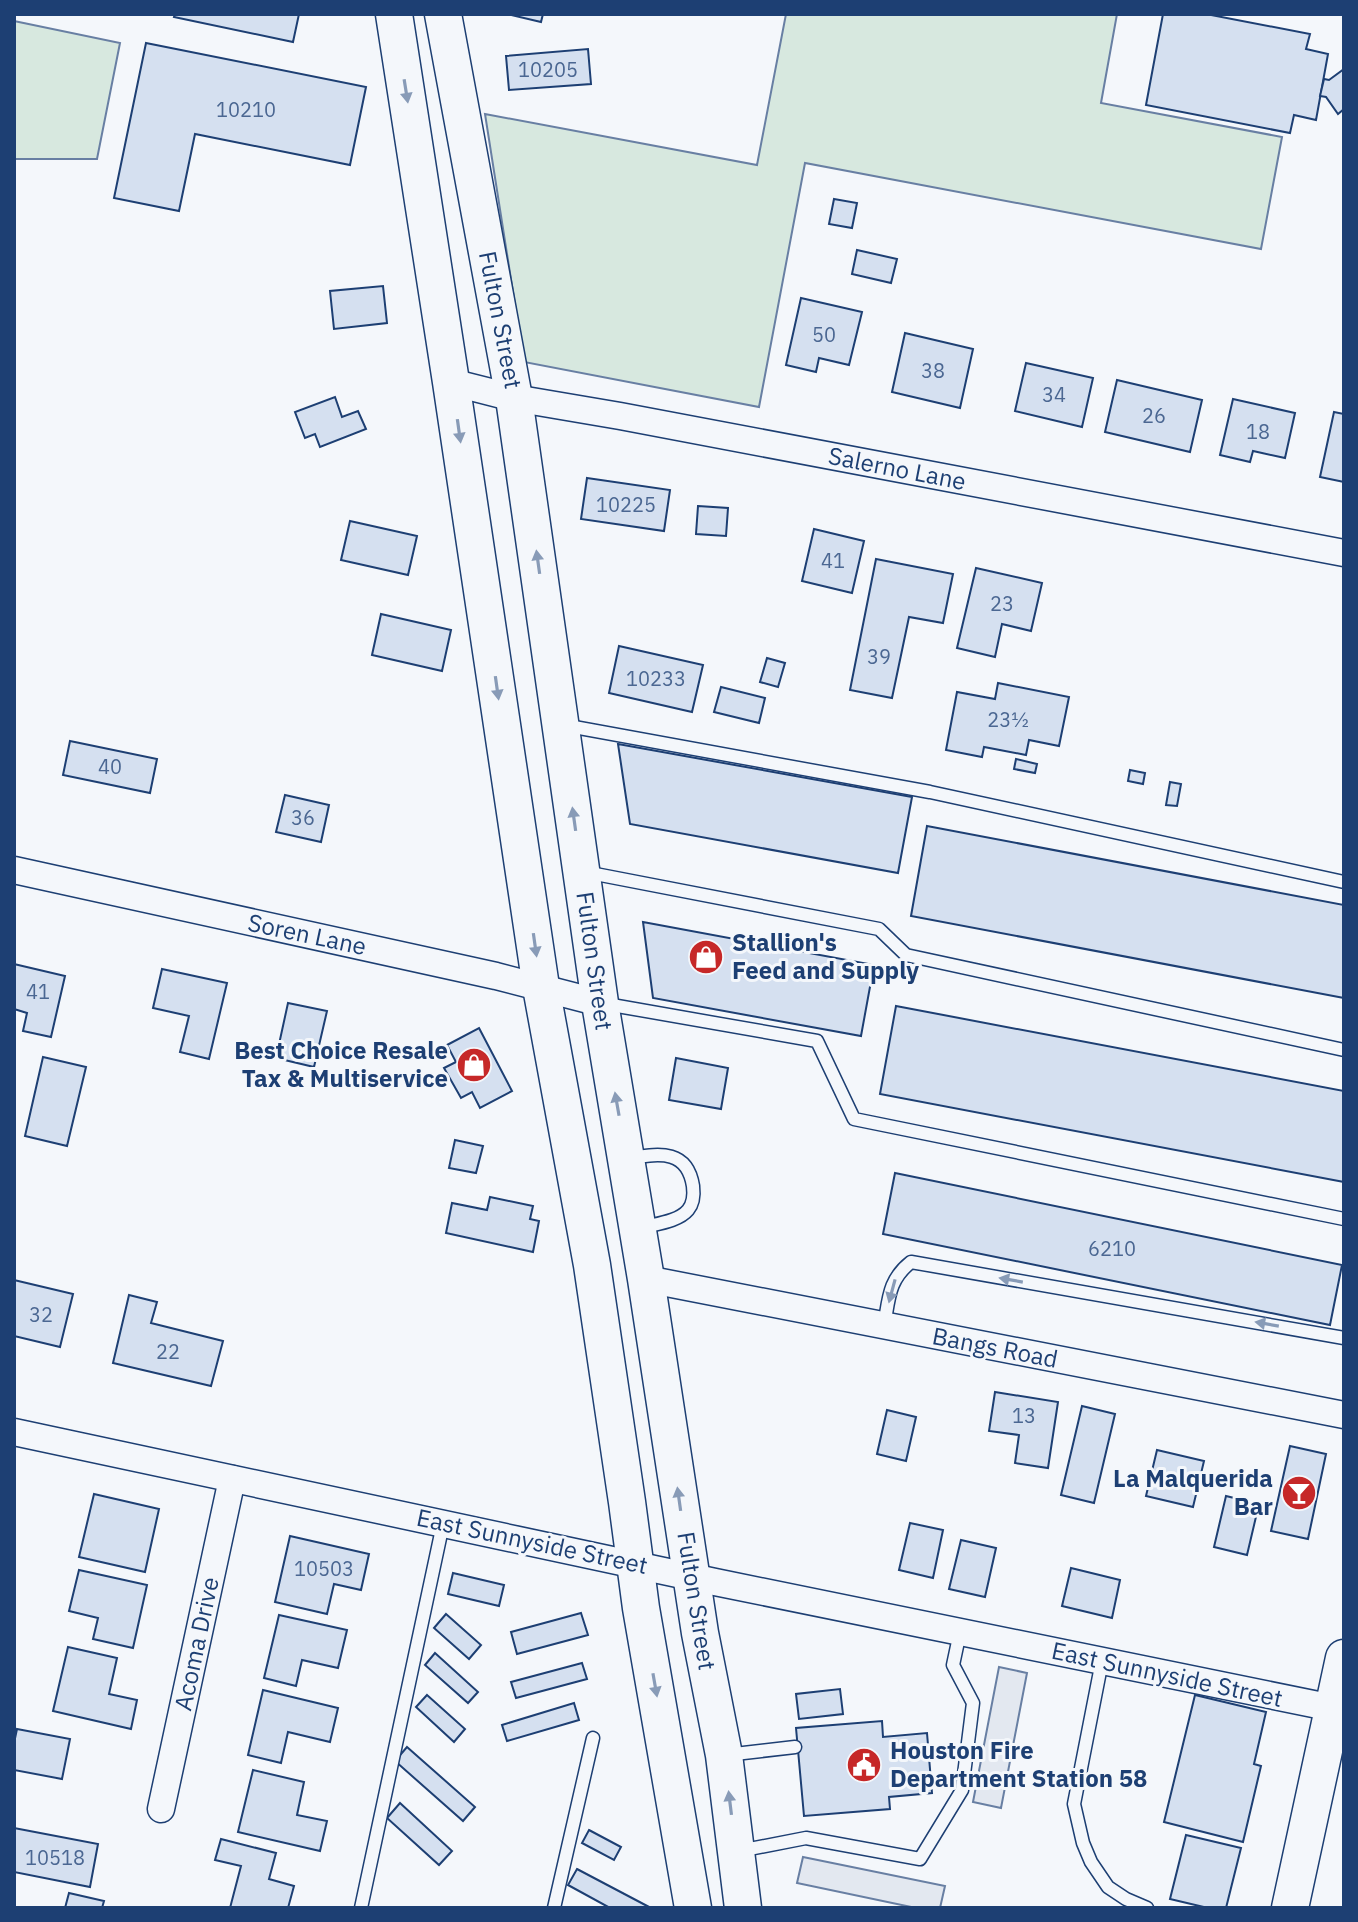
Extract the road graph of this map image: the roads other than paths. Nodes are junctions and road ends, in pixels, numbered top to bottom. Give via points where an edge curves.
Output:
1 (394, 14) edge
2 (443, 14) edge
3 (451, 382) junction
4 (514, 398) junction
5 (1344, 553) edge
6 (561, 724) junction
7 (14, 870) edge
8 (581, 871) junction
9 (1344, 882) edge
10 (541, 987) junction
11 (600, 1003) junction
12 (1344, 1050) edge
13 (626, 1158) junction
14 (1344, 1219) edge
15 (638, 1229) junction
16 (646, 1279) junction
17 (884, 1326) junction
18 (1344, 1338) edge
19 (1344, 1415) edge
20 (14, 1432) edge
21 (232, 1479) junction
22 (443, 1524) junction
23 (635, 1564) junction
24 (691, 1576) junction
25 (960, 1632) junction
26 (1344, 1658) edge
27 (1102, 1661) junction
28 (1333, 1708) junction
29 (593, 1738) dead end
30 (795, 1747) dead end
31 (1334, 1752) edge
32 (724, 1755) junction
33 (668, 1762) junction
34 (161, 1809) dead end
35 (736, 1851) junction
36 (361, 1908) edge
37 (554, 1908) edge
38 (693, 1908) edge
39 (743, 1908) edge
40 (1147, 1908) edge
41 (1290, 1908) edge

1 -> 3 street
2 - 4 street, Fulton Street
3 - 4 street, Salerno Lane
3 -> 10 street
4 - 5 street, Salerno Lane
6 -> 4 street, Fulton Street
8 -> 6 street, Fulton Street
6 - 9 lane via 930,792
7 - 10 street, Soren Lane
8 - 11 street, Fulton Street
8 - 12 lane via 879,929 906,955
10 - 11 street, Soren Lane
10 - 23 street via 593,1273
13 -> 11 street, Fulton Street
11 - 14 lane via 817,1041 854,1119
13 - 15 street, Fulton Street
13 - 15 lane via 663,1154 679,1159 693,1186 687,1211
15 - 16 street, Fulton Street
16 - 17 street, Bangs Road
24 -> 16 street, Fulton Street
18 -> 17 lane via 911,1262 897,1273
17 - 19 street, Bangs Road
20 - 21 street, East Sunnyside Street
21 - 22 street, East Sunnyside Street
21 - 34 street, Acoma Drive
22 - 23 street, East Sunnyside Street
22 - 36 lane
23 - 24 street, East Sunnyside Street
23 -> 33 street
24 - 25 street, East Sunnyside Street
24 - 32 street, Fulton Street
25 - 27 street, East Sunnyside Street
25 - 35 lane via 953,1665 973,1703 962,1790 920,1859 806,1838
26 - 28 street
27 - 28 street, East Sunnyside Street
27 - 40 lane via 1074,1804 1083,1843 1108,1887
28 - 31 street
29 - 37 lane
30 - 32 lane
31 - 41 street
32 - 33 street
35 -> 32 street, Fulton Street
33 - 38 street
35 - 39 street, Fulton Street

